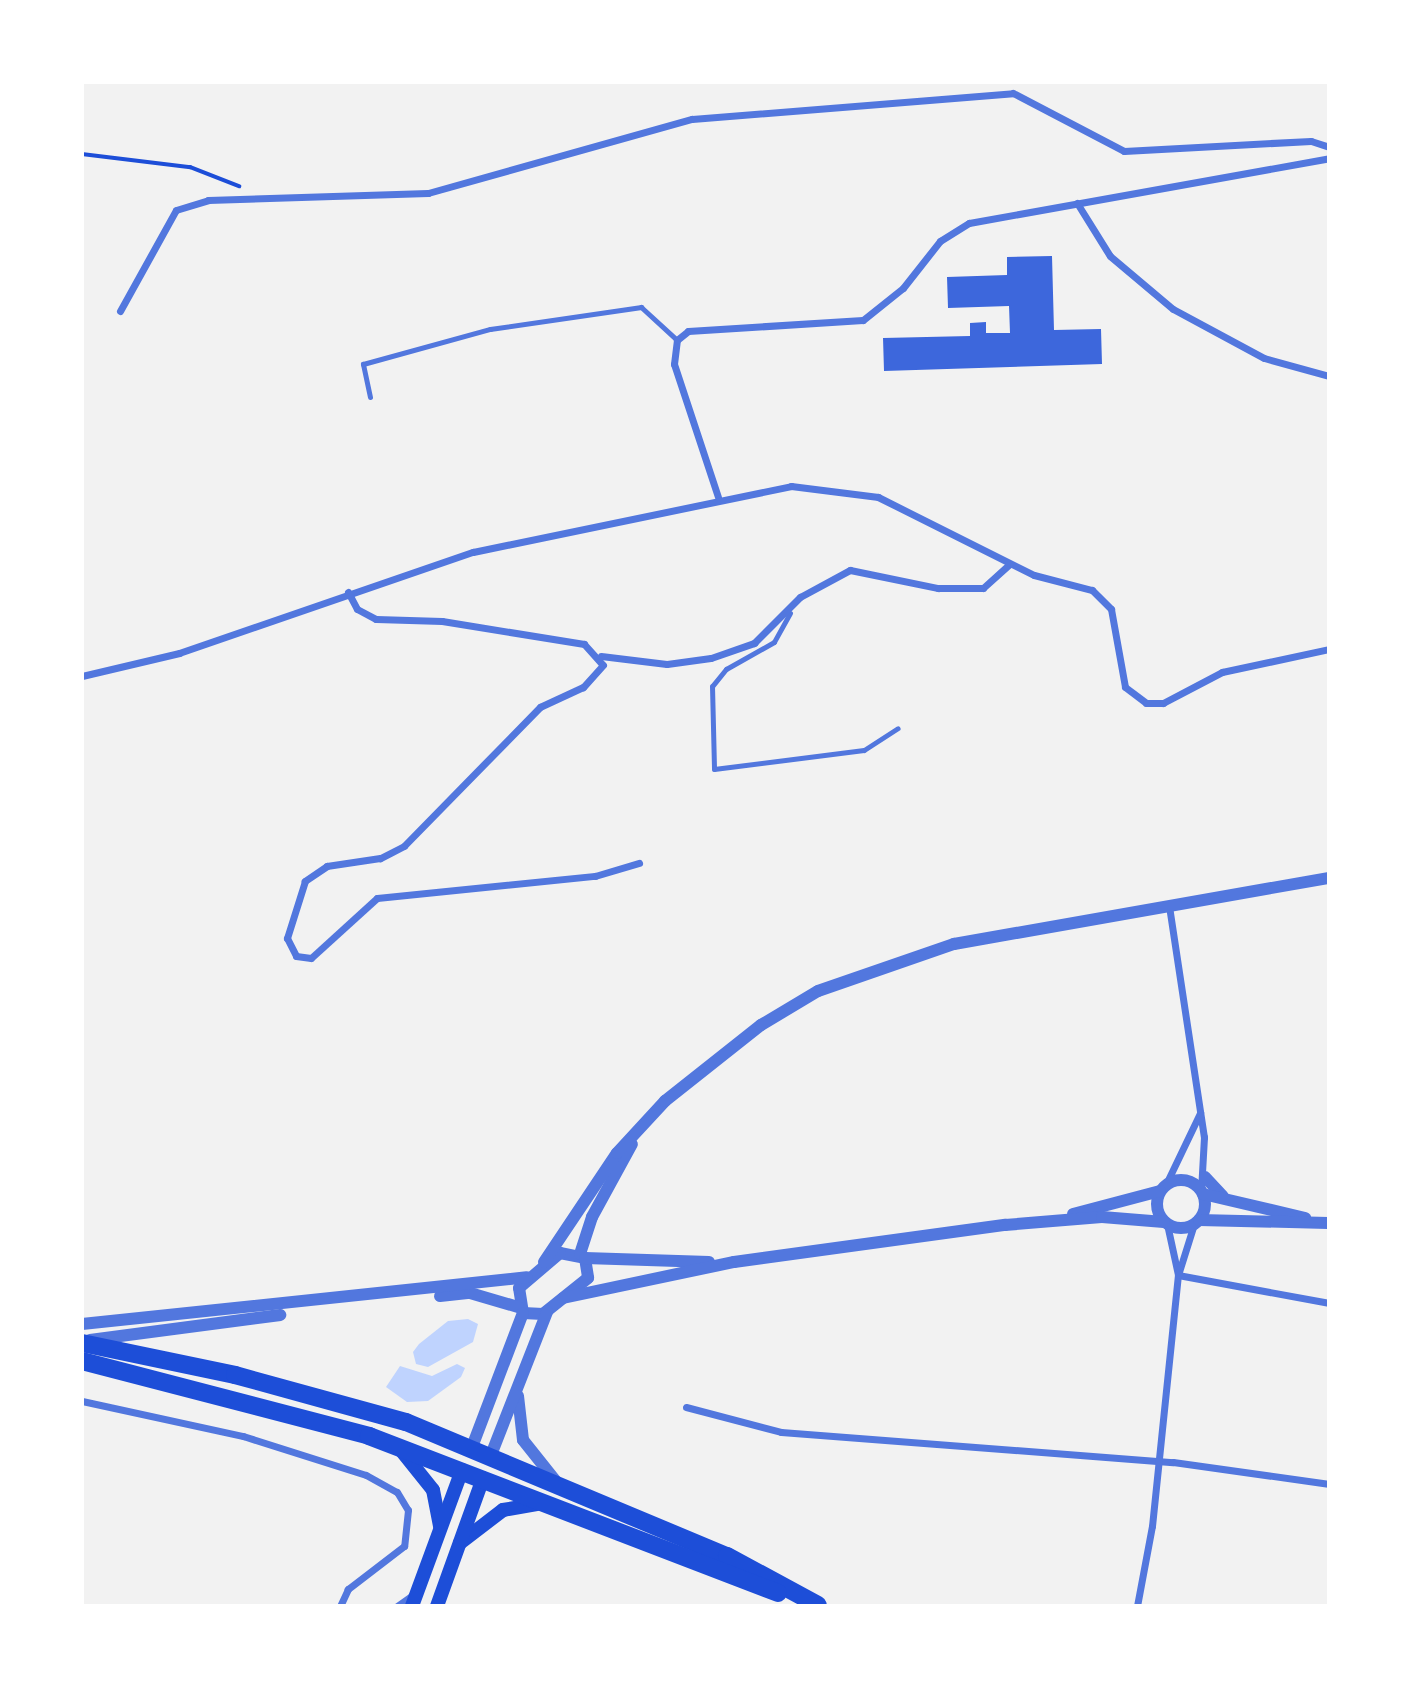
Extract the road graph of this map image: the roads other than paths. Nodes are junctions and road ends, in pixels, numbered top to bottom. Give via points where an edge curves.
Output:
1 (1329, 146) edge
2 (1329, 158) edge
3 (1077, 203) junction
4 (120, 311) dead end
5 (677, 340) junction
6 (1329, 376) edge
7 (370, 397) dead end
8 (718, 498) junction
9 (1010, 564) junction
10 (348, 592) junction
11 (790, 613) junction
12 (1329, 649) edge
13 (601, 656) junction
14 (82, 676) edge
15 (898, 728) dead end
16 (639, 863) dead end
17 (1329, 878) edge
18 (1169, 905) junction
19 (1200, 1112) junction
20 (638, 1132) junction
21 (1203, 1187) junction
22 (1163, 1188) junction
23 (1055, 1219) junction
24 (1197, 1222) junction
25 (1165, 1223) junction
26 (1329, 1224) edge
27 (583, 1256) junction
28 (544, 1262) junction
29 (734, 1262) junction
30 (1178, 1275) junction
31 (527, 1277) junction
32 (563, 1298) junction
33 (1329, 1303) edge
34 (520, 1310) junction
35 (547, 1312) junction
36 (82, 1324) edge
37 (82, 1342) edge
38 (82, 1361) edge
39 (518, 1389) junction
40 (82, 1401) edge
41 (686, 1407) dead end
42 (395, 1444) junction
43 (472, 1447) junction
44 (491, 1455) junction
45 (1160, 1461) junction
46 (462, 1470) junction
47 (483, 1478) junction
48 (1329, 1484) edge
49 (558, 1485) junction
50 (542, 1503) junction
51 (440, 1527) junction
52 (459, 1544) junction
53 (414, 1599) edge
54 (340, 1606) edge
55 (397, 1606) edge
56 (437, 1606) edge
57 (819, 1606) edge
58 (1137, 1606) edge

1 - 4 street via 1311,141 1124,151 1013,93 692,119 428,194 208,200 176,210
2 - 3 street
3 - 5 street via 953,230 903,288 863,320 708,328
3 - 6 street via 1110,256 1173,309 1264,359
5 - 7 lane via 641,307 490,330 363,364
5 - 8 street via 676,375
8 - 9 street via 791,486 878,497
8 - 10 street via 523,539
9 - 11 street via 983,588 938,587 850,570 800,597
9 - 12 street via 1102,596 1114,619 1125,687 1146,703 1163,703 1222,672
10 - 13 street via 357,609 376,620 442,621 584,644
10 - 14 street via 179,653
11 - 13 street via 754,643 711,658 667,664
11 - 15 lane via 774,642 726,669 712,686 714,769 864,750
13 - 16 street via 600,673 540,707 404,846 313,873 297,898 288,946 296,956 311,958 377,898 595,876
17 - 18 street
18 - 19 street
18 - 20 street via 954,944 856,974 761,1025 686,1081
19 - 21 street
19 - 22 street
20 - 27 street via 592,1217
20 - 28 street
21 - 22 street via 1184,1180
21 - 24 street
21 - 26 street via 1226,1198
22 - 23 street
22 - 25 street via 1156,1207
23 - 25 street
23 - 29 street
24 - 25 street
24 - 26 street
24 - 30 street
25 - 30 street
27 - 28 street via 560,1253
27 - 29 street
27 - 32 street via 589,1276
28 - 31 street
29 - 32 street
30 - 33 street
30 - 45 street
31 - 34 street via 517,1292
31 - 36 street
32 - 35 street
34 - 35 street
34 - 37 street via 470,1293
34 - 43 street
35 - 39 street
37 - 43 main road via 311,1394
38 - 42 main road via 276,1407
39 - 44 street
39 - 49 street via 523,1440
40 - 54 street via 276,1446 383,1482 408,1510 404,1546 348,1589
41 - 45 street via 781,1432
42 - 46 main road
42 - 51 main road via 433,1490
43 - 44 main road
43 - 46 main road
44 - 47 main road
44 - 49 main road
45 - 48 street
45 - 58 street
46 - 47 main road
46 - 51 main road
47 - 50 main road
47 - 52 main road
49 - 57 main road via 727,1556
50 - 52 main road via 503,1510
50 - 57 main road
51 - 53 main road
52 - 56 main road
53 - 55 street

